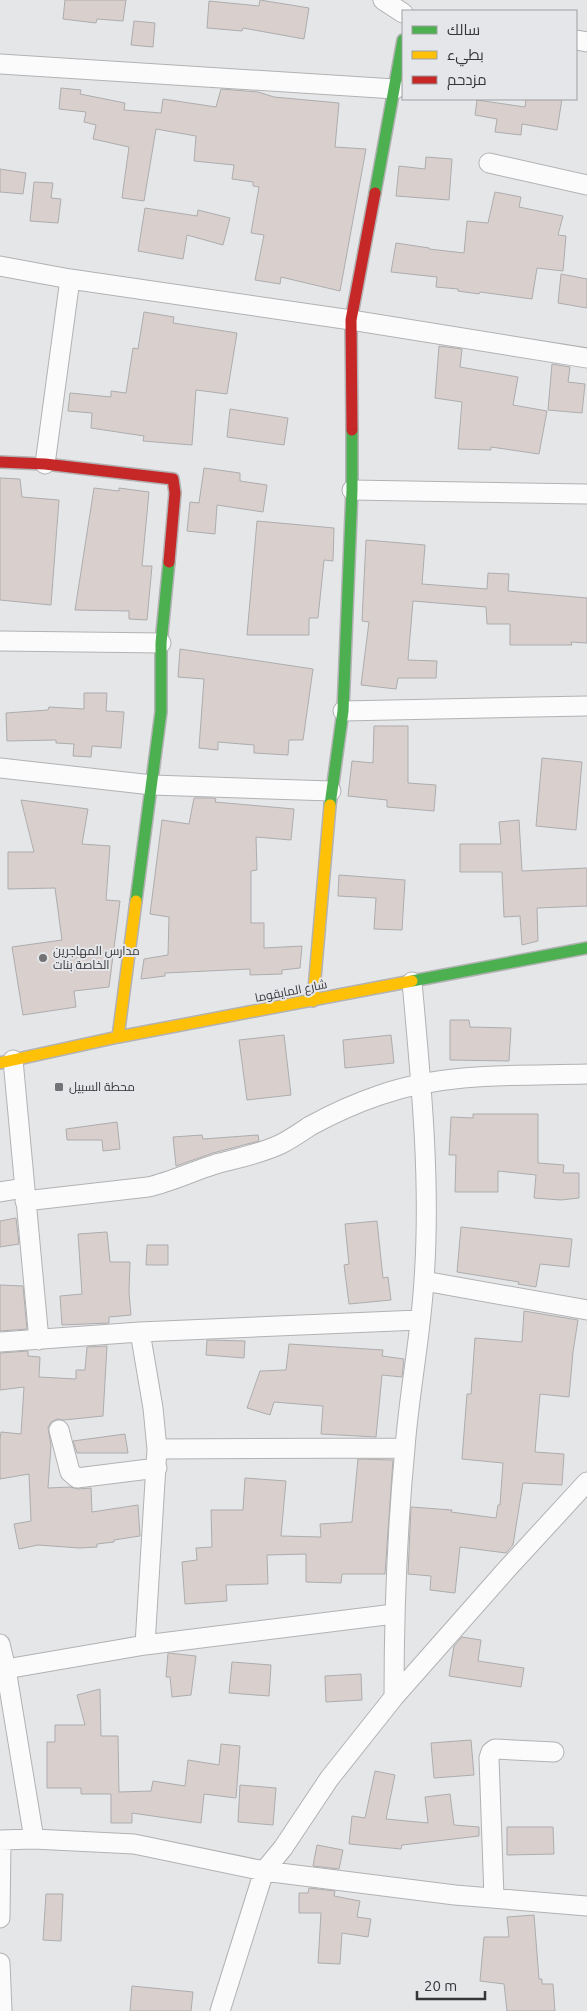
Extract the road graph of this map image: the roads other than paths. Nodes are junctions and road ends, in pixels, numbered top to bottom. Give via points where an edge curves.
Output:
1 (383, 0) edge
2 (402, 12) edge
3 (402, 46) edge
4 (0, 64) edge
5 (395, 89) junction
6 (489, 163) dead end
7 (587, 186) edge
8 (0, 266) edge
9 (70, 279) junction
10 (352, 320) junction
11 (587, 358) edge
12 (0, 462) edge
13 (45, 464) junction
14 (352, 490) junction
15 (587, 494) edge
16 (0, 641) edge
17 (161, 643) junction
18 (587, 706) edge
19 (342, 711) junction
20 (0, 768) edge
21 (152, 785) junction
22 (331, 791) junction
23 (587, 948) edge
24 (412, 982) junction
25 (313, 1001) junction
26 (118, 1037) junction
27 (6, 1061) edge
28 (587, 1074) edge
29 (421, 1084) junction
30 (0, 1192) edge
31 (25, 1195) junction
32 (424, 1281) junction
33 (587, 1310) edge
34 (419, 1320) junction
35 (140, 1332) junction
36 (39, 1340) junction
37 (0, 1342) edge
38 (59, 1430) dead end
39 (157, 1448) junction
40 (405, 1448) junction
41 (157, 1468) junction
42 (583, 1490) edge
43 (394, 1614) junction
44 (0, 1644) edge
45 (145, 1645) junction
46 (6, 1669) junction
47 (394, 1697) junction
48 (554, 1752) dead end
49 (34, 1839) junction
50 (0, 1840) edge
51 (264, 1871) junction
52 (494, 1897) junction
53 (587, 1906) edge
54 (0, 1918) edge
55 (0, 1963) edge
56 (2, 2011) edge
57 (220, 2011) edge

1 - 2 street
3 - 5 street
4 - 5 street
5 - 10 street
6 - 7 street
8 - 9 street
9 - 10 street
9 - 13 street
10 - 11 street
10 - 14 street
12 - 13 street
13 - 17 street via 173,479 175,493
14 - 15 street
14 - 19 street
16 - 17 street
17 - 21 street via 161,712
18 - 19 street
19 - 22 street
20 - 21 street
21 - 22 street
21 - 26 street
22 - 25 street
23 - 24 street, شارع المايقوما
24 - 25 street, شارع المايقوما
24 - 29 street
25 - 26 street, شارع المايقوما
26 - 27 street, شارع المايقوما
27 - 31 street
28 - 29 street via 475,1077
29 - 31 street via 380,1094 333,1114 283,1143 166,1183
29 - 32 street via 426,1212
30 - 31 street
31 - 36 street
32 - 33 street
32 - 34 street
34 - 35 street
34 - 40 street
35 - 36 street
35 - 39 street
36 - 37 street
38 - 41 street via 70,1472 77,1478
39 - 40 street
39 - 41 street
40 - 43 street
41 - 45 street
42 - 47 street
43 - 45 street
43 - 47 street
44 - 46 street
45 - 46 street
46 - 49 street
47 - 51 street via 329,1779
48 - 52 street via 495,1749 491,1752
49 - 50 street
49 - 51 street via 134,1844
50 - 54 street
51 - 52 street
51 - 57 street
52 - 53 street
55 - 56 street

